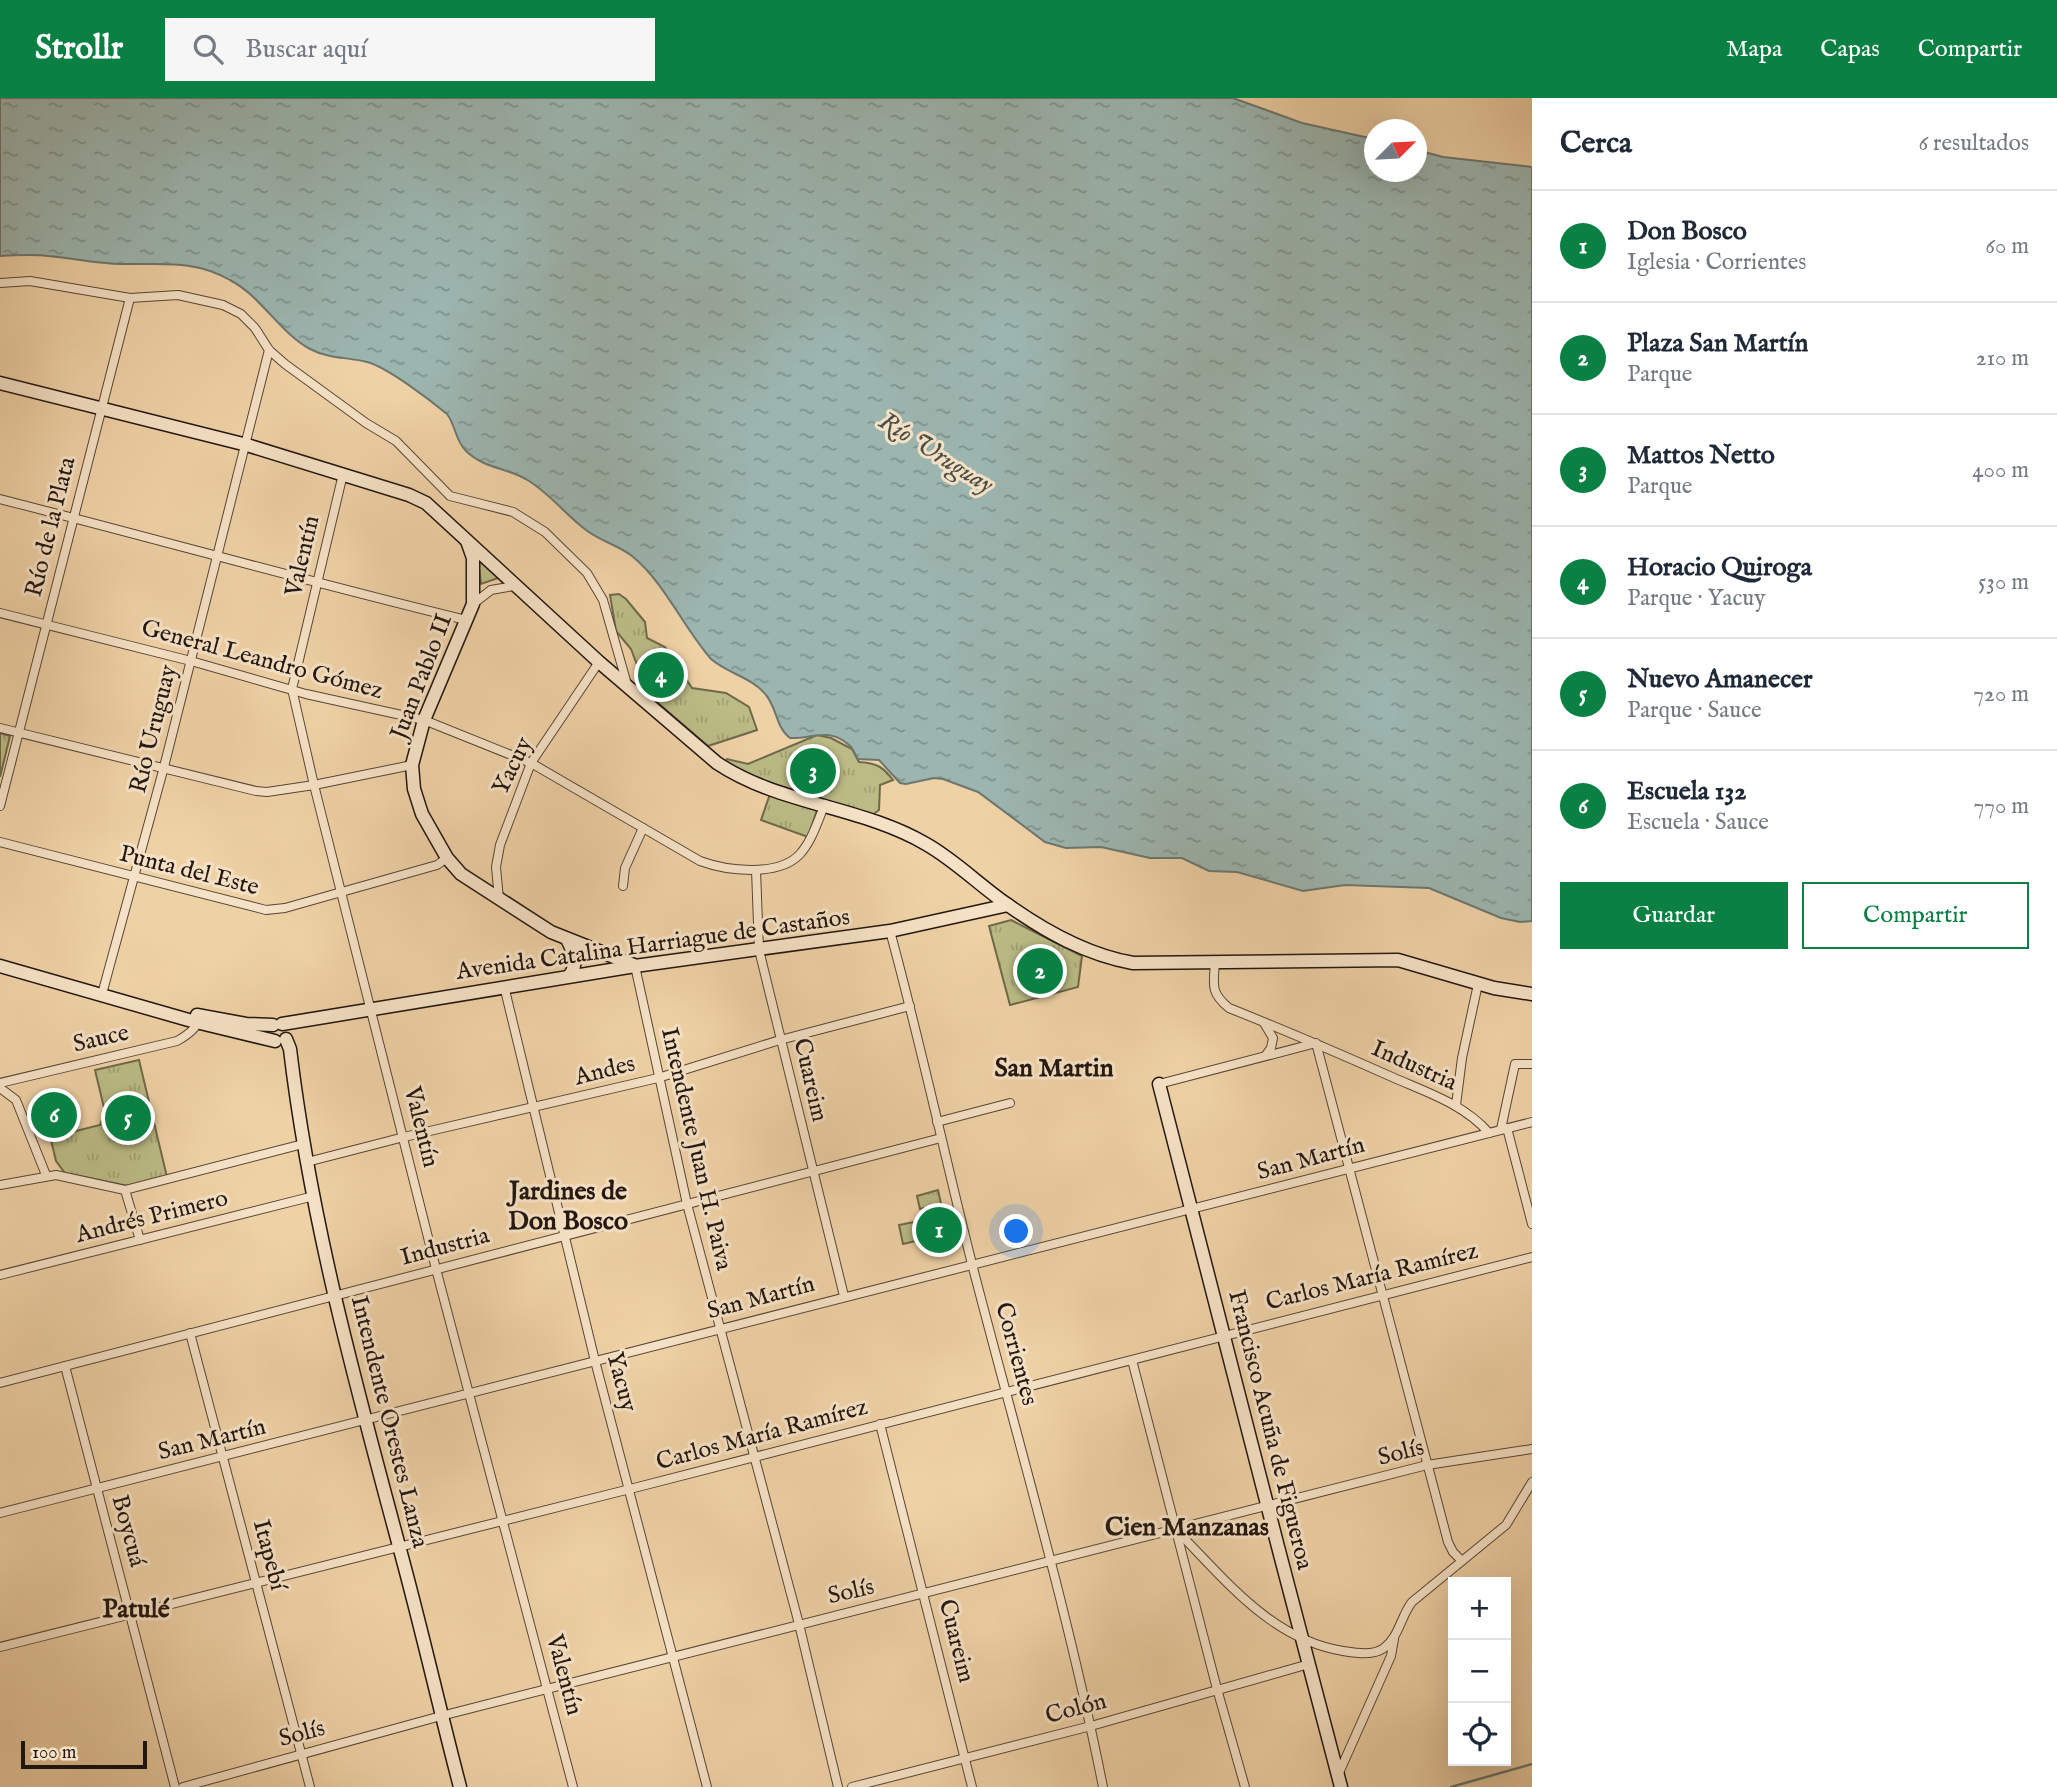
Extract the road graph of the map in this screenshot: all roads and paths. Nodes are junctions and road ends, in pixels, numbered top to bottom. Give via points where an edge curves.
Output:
1 (0, 283) edge
2 (130, 298) junction
3 (269, 350) junction
4 (0, 383) edge
5 (102, 409) junction
6 (247, 445) junction
7 (343, 474) junction
8 (0, 499) edge
9 (74, 518) junction
10 (467, 539) junction
11 (219, 555) junction
12 (316, 583) junction
13 (514, 586) junction
14 (473, 604) junction
15 (0, 613) edge
16 (466, 620) junction
17 (47, 624) junction
18 (191, 661) junction
19 (599, 662) junction
20 (628, 687) junction
21 (292, 689) junction
22 (424, 720) junction
23 (0, 727) edge
24 (19, 732) junction
25 (531, 763) junction
26 (412, 765) junction
27 (164, 767) junction
28 (314, 785) junction
29 (825, 804) junction
30 (0, 806) edge
31 (643, 828) junction
32 (0, 842) edge
33 (447, 858) junction
34 (756, 870) junction
35 (135, 877) junction
36 (623, 886) dead end
37 (341, 893) junction
38 (499, 899) junction
39 (1008, 905) junction
40 (890, 931) junction
41 (567, 939) junction
42 (759, 950) junction
43 (1215, 963) junction
44 (0, 966) edge
45 (635, 966) junction
46 (569, 976) junction
47 (1478, 984) junction
48 (504, 986) junction
49 (1532, 994) edge
50 (106, 995) junction
51 (910, 1006) junction
52 (372, 1011) junction
53 (199, 1019) junction
54 (1262, 1021) junction
55 (280, 1034) junction
56 (780, 1040) junction
57 (1316, 1043) junction
58 (1265, 1056) junction
59 (1532, 1064) edge
60 (658, 1078) junction
61 (1159, 1084) joint
62 (0, 1086) edge
63 (1010, 1103) dead end
64 (1456, 1105) junction
65 (533, 1109) junction
66 (937, 1122) junction
67 (1532, 1122) edge
68 (1504, 1129) junction
69 (1489, 1133) junction
70 (404, 1137) junction
71 (941, 1138) junction
72 (303, 1144) junction
73 (307, 1162) junction
74 (1349, 1169) junction
75 (812, 1171) junction
76 (46, 1175) junction
77 (0, 1185) edge
78 (125, 1190) junction
79 (314, 1196) junction
80 (687, 1204) junction
81 (1191, 1210) junction
82 (1532, 1224) edge
83 (564, 1236) junction
84 (139, 1240) junction
85 (1532, 1257) edge
86 (972, 1263) junction
87 (436, 1269) junction
88 (0, 1275) edge
89 (1384, 1294) junction
90 (335, 1295) junction
91 (844, 1296) junction
92 (719, 1329) junction
93 (190, 1333) junction
94 (1224, 1335) junction
95 (1132, 1360) junction
96 (595, 1361) junction
97 (65, 1366) junction
98 (0, 1382) edge
99 (468, 1393) junction
100 (1006, 1393) junction
101 (364, 1420) junction
102 (880, 1424) junction
103 (1532, 1449) edge
104 (754, 1455) junction
105 (222, 1457) junction
106 (1427, 1465) junction
107 (1532, 1482) edge
108 (97, 1489) junction
109 (630, 1489) junction
110 (1266, 1507) junction
111 (0, 1513) edge
112 (503, 1520) junction
113 (1176, 1530) junction
114 (400, 1547) junction
115 (1050, 1560) junction
116 (1462, 1561) junction
117 (256, 1581) junction
118 (924, 1595) junction
119 (130, 1615) junction
120 (799, 1624) junction
121 (1395, 1636) junction
122 (1302, 1639) junction
123 (0, 1647) edge
124 (674, 1658) junction
125 (1309, 1664) junction
126 (548, 1689) junction
127 (1217, 1689) junction
128 (441, 1716) junction
129 (1091, 1726) junction
130 (302, 1754) junction
131 (964, 1757) junction
132 (1340, 1781) edge
133 (175, 1787) edge
134 (183, 1787) edge
135 (310, 1787) edge
136 (460, 1787) edge
137 (573, 1787) edge
138 (707, 1787) edge
139 (838, 1787) edge
140 (852, 1787) edge
141 (972, 1787) edge
142 (1103, 1787) edge
143 (1245, 1787) edge

1 - 2 street via 30,281
2 - 3 street via 178,295 223,305 241,314
2 - 5 street, Río de la Plata
3 - 6 street, Río Uruguay
3 - 20 street via 396,441 450,496 513,512 545,532 587,573 603,600
4 - 5 street
5 - 6 street
5 - 9 street, Río de la Plata
6 - 7 street
6 - 11 street, Río Uruguay
7 - 10 street via 426,503
7 - 12 street, Valentín
8 - 9 street
9 - 11 street
9 - 17 street, Río de la Plata
10 - 13 street
10 - 14 street, Juan Pablo II via 473,558
11 - 12 street
11 - 18 street, Río Uruguay
12 - 16 street
12 - 21 street, Valentín
13 - 14 street via 491,590
13 - 19 street
14 - 16 street, Juan Pablo II
15 - 17 street, General Leandro Gómez
16 - 22 street, Juan Pablo II
17 - 18 street, General Leandro Gómez
17 - 24 street, Río de la Plata
18 - 21 street, General Leandro Gómez
18 - 27 street, Río Uruguay
19 - 20 street
19 - 25 street, Yacuy
20 - 29 street via 737,776
21 - 22 street, General Leandro Gómez
21 - 28 street, Valentín
22 - 25 street, General Leandro Gómez
22 - 26 street, Juan Pablo II
23 - 24 street
24 - 27 street
24 - 30 street, Río de la Plata
25 - 31 street, General Leandro Gómez
25 - 38 street, Yacuy via 500,845 496,867
26 - 28 street
26 - 33 street, Juan Pablo II via 422,814
27 - 28 street via 256,791
27 - 35 street, Río Uruguay
28 - 37 street, Valentín
29 - 34 street, General Leandro Gómez via 799,856 789,863
29 - 39 street via 926,843
31 - 34 street, General Leandro Gómez via 718,868
31 - 36 street via 625,868
32 - 35 street, Punta del Este
33 - 37 street, Punta del Este via 437,865
33 - 38 street, Juan Pablo II via 461,874
34 - 42 street, Cuareim
35 - 37 street, Punta del Este via 266,910
35 - 50 street, Río Uruguay
37 - 52 street, Valentín
38 - 41 street, Juan Pablo II
39 - 40 street, Avenida Catalina Harriague de Castaños
39 - 43 street via 1108,959
40 - 42 street, Avenida Catalina Harriague de Castaños
40 - 51 street, Corrientes
41 - 45 street, Juan Pablo II
41 - 46 street via 575,963
42 - 45 street, Avenida Catalina Harriague de Castaños
42 - 56 street, Cuareim
43 - 47 street via 1398,960
43 - 54 street, Industria via 1217,998
44 - 50 street, Avenida Catalina Harriague de Castaños
45 - 46 street, Avenida Catalina Harriague de Castaños
45 - 60 street, Intendente Juan H. Paiva
46 - 48 street, Avenida Catalina Harriague de Castaños
47 - 49 street
47 - 64 street
48 - 52 street, Avenida Catalina Harriague de Castaños
48 - 65 street, Yacuy
50 - 53 street, Avenida Catalina Harriague de Castaños
51 - 56 street, Andes
51 - 66 street, Corrientes
52 - 55 street, Avenida Catalina Harriague de Castaños via 303,1022
52 - 70 street, Valentín
53 - 55 street, Avenida Catalina Harriague de Castaños
53 - 62 street, Sauce via 177,1041
54 - 57 street, Industria
54 - 58 street via 1273,1038
55 - 72 street, Intendente Orestes Lanza via 291,1064
56 - 60 street, Andes
56 - 75 street, Cuareim
57 - 58 street
57 - 64 street, Industria
57 - 74 street
58 - 61 street
59 - 68 street via 1515,1064
60 - 65 street, Andes
60 - 80 street, Intendente Juan H. Paiva
61 - 81 street, Francisco Acuña de Figueroa
62 - 76 street via 16,1100
63 - 66 street
64 - 69 street, Industria
65 - 70 street, Andes
65 - 83 street, Yacuy
66 - 71 street, Corrientes
67 - 68 street, San Martín
68 - 69 street, San Martín
68 - 82 street
69 - 74 street, San Martín
70 - 73 street, Andes
70 - 87 street, Valentín
71 - 75 street, Industria
71 - 86 street, Corrientes
72 - 73 street, Intendente Orestes Lanza
72 - 78 street
73 - 79 street, Intendente Orestes Lanza
74 - 81 street, San Martín
74 - 89 street
75 - 80 street, Industria
75 - 91 street, Cuareim
76 - 77 street
76 - 78 street
78 - 84 street
79 - 84 street, Andrés Primero
79 - 90 street, Intendente Orestes Lanza
80 - 83 street, Industria
80 - 92 street, Intendente Juan H. Paiva
81 - 86 street, San Martín
81 - 94 street, Francisco Acuña de Figueroa
83 - 87 street, Industria
83 - 96 street, Yacuy
84 - 88 street, Andrés Primero
85 - 89 street, Carlos María Ramírez
86 - 91 street, San Martín
86 - 100 street, Corrientes
87 - 90 street, Industria
87 - 99 street, Valentín
89 - 94 street, Carlos María Ramírez
89 - 106 street
90 - 93 street, Industria
90 - 101 street, Intendente Orestes Lanza
91 - 92 street, San Martín
92 - 96 street, San Martín
92 - 104 street, Intendente Juan H. Paiva
93 - 97 street, Industria
93 - 105 street, Itapebí
94 - 95 street, Carlos María Ramírez
94 - 110 street, Francisco Acuña de Figueroa
95 - 100 street, Carlos María Ramírez
95 - 113 street
96 - 99 street, San Martín
96 - 109 street, Yacuy
97 - 98 street, Industria
97 - 108 street, Boycuá
99 - 101 street, San Martín
99 - 112 street, Valentín
100 - 102 street, Carlos María Ramírez
100 - 115 street, Corrientes
101 - 105 street, San Martín
101 - 114 street, Intendente Orestes Lanza
102 - 104 street, Carlos María Ramírez
102 - 118 street, Cuareim
103 - 106 street, Solís
104 - 109 street, Carlos María Ramírez
104 - 120 street, Intendente Juan H. Paiva
105 - 108 street, San Martín
105 - 117 street, Itapebí
106 - 110 street, Solís
106 - 116 street via 1448,1542
107 - 116 street via 1506,1525
108 - 111 street, San Martín
108 - 119 street, Boycuá
109 - 112 street, Carlos María Ramírez
109 - 124 street, Yacuy
110 - 113 street, Solís
110 - 122 street, Francisco Acuña de Figueroa
112 - 114 street, Carlos María Ramírez
112 - 126 street, Valentín
113 - 115 street, Solís
113 - 122 street via 1249,1604
113 - 127 street
114 - 117 street, Carlos María Ramírez
114 - 128 street, Intendente Orestes Lanza
115 - 118 street, Solís
115 - 129 street, Corrientes
116 - 121 street via 1412,1602
117 - 119 street, Carlos María Ramírez
117 - 130 street, Itapebí
118 - 120 street, Solís
118 - 131 street, Cuareim
119 - 123 street, Carlos María Ramírez
119 - 133 street, Boycuá
120 - 124 street, Solís
120 - 139 street, Intendente Juan H. Paiva
121 - 122 street via 1377,1652 1357,1654
121 - 132 street
122 - 125 street, Francisco Acuña de Figueroa
124 - 126 street, Solís
124 - 138 street, Yacuy
125 - 127 street, Colón
125 - 132 street, Francisco Acuña de Figueroa
126 - 128 street, Solís
126 - 137 street, Valentín
127 - 129 street, Colón
127 - 143 street
128 - 130 street, Solís
128 - 136 street, Intendente Orestes Lanza
129 - 131 street, Colón
129 - 142 street, Corrientes
130 - 134 street, Solís
130 - 135 street, Itapebí
131 - 140 street, Colón
131 - 141 street, Cuareim

